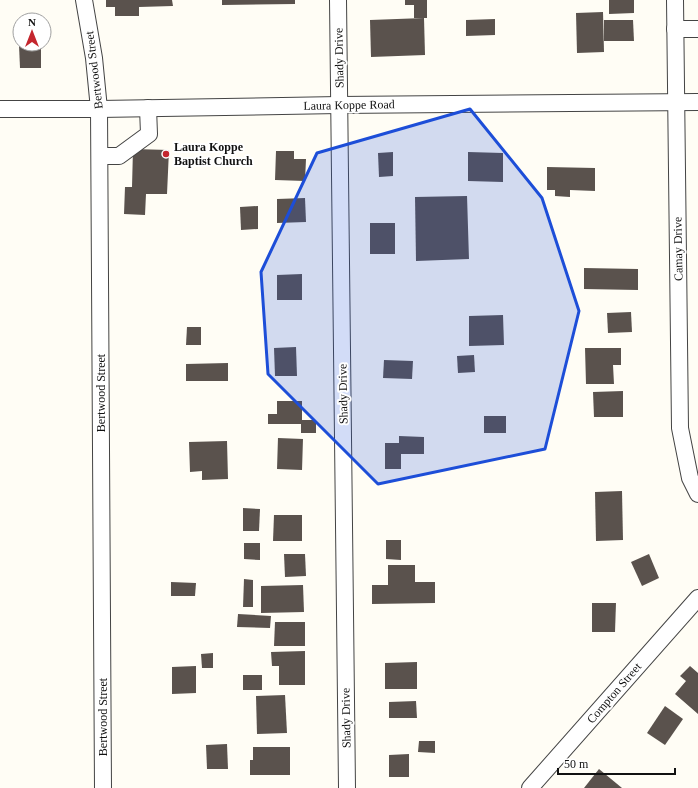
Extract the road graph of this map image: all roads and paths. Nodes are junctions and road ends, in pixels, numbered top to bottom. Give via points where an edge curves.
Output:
1 (84, 0) edge
2 (338, 0) edge
3 (675, 0) edge
4 (675, 29) junction
5 (698, 29) edge
6 (676, 102) junction
7 (698, 102) edge
8 (339, 104) junction
9 (148, 108) junction
10 (0, 109) edge
11 (99, 110) junction
12 (100, 156) junction
13 (698, 494) edge
14 (698, 598) edge
15 (103, 788) edge
16 (347, 788) edge
17 (530, 788) edge

1 - 11 street, Bertwood Street via 94,58
2 - 8 street, Shady Drive
3 - 4 street, Camay Drive
4 - 5 street
4 - 6 street, Camay Drive
6 - 7 street, Laura Koppe Road
6 - 8 street, Laura Koppe Road
6 - 13 street, Camay Drive via 680,428 690,478
8 - 9 street, Laura Koppe Road
8 - 16 street, Shady Drive
9 - 11 street, Laura Koppe Road
9 - 12 street via 149,134 119,156
10 - 11 street, Laura Koppe Road
11 - 12 street, Bertwood Street
12 - 15 street, Bertwood Street
14 - 17 street, Compton Street

